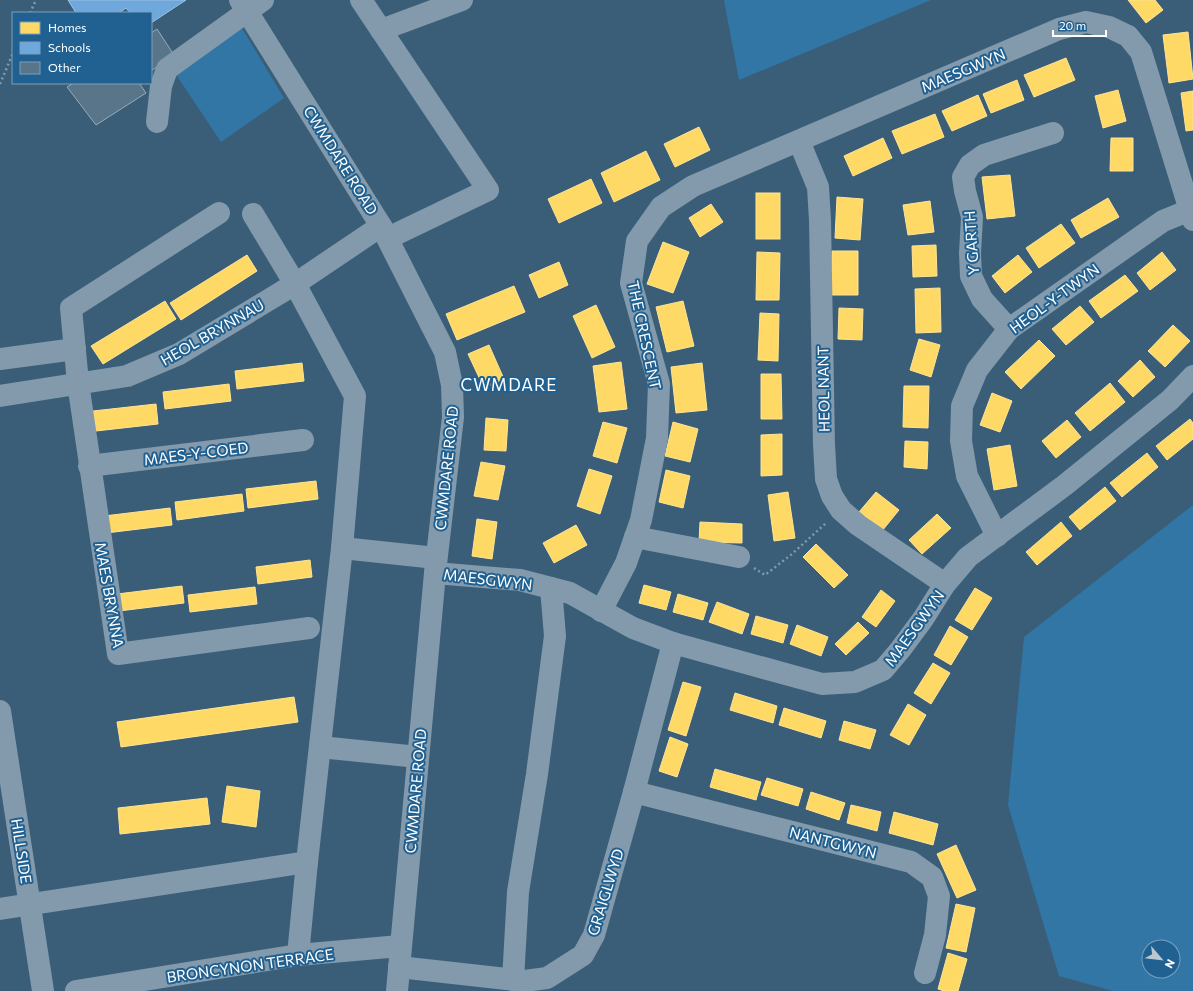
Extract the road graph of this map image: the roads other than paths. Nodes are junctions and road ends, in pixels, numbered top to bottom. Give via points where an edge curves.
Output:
1 (361, 0) edge
2 (462, 0) edge
3 (251, 4) edge
4 (381, 30) junction
5 (157, 122) dead end
6 (1052, 133) dead end
7 (799, 141) junction
8 (219, 213) dead end
9 (253, 214) dead end
10 (1192, 215) edge
11 (384, 232) junction
12 (637, 241) joint
13 (294, 284) junction
14 (1009, 329) junction
15 (75, 348) junction
16 (0, 359) edge
17 (1193, 376) edge
18 (78, 383) junction
19 (0, 396) edge
20 (303, 440) dead end
21 (89, 466) junction
22 (997, 536) junction
23 (635, 538) junction
24 (342, 548) junction
25 (739, 557) road end
26 (436, 565) junction
27 (945, 584) junction
28 (551, 588) junction
29 (601, 611) junction
30 (309, 628) dead end
31 (673, 643) junction
32 (0, 711) edge
33 (320, 747) junction
34 (418, 757) junction
35 (634, 792) junction
36 (306, 862) junction
37 (30, 904) junction
38 (0, 909) edge
39 (298, 955) junction
40 (400, 957) junction
41 (925, 973) dead end
42 (513, 980) junction
43 (43, 991) edge
44 (76, 991) edge
45 (397, 991) edge

1 - 4 street
2 - 4 street
3 - 5 street via 167,69 161,86
3 - 11 street, CWMDARE ROAD
4 - 11 street, HEOL BRYNNAU via 488,190
6 - 14 street, Y GARTH via 984,155 970,165 964,177 972,217 971,276 982,299
7 - 10 street, MAESGWYN via 1059,29 1086,22 1109,27 1128,36 1141,52
7 - 12 street, MAESGWYN via 692,186 661,207
7 - 27 street, HEOL NANT via 818,187 826,480 841,510 858,525
8 - 15 street via 71,308
9 - 13 street
10 - 14 street, HEOL-Y-TWYN via 1163,221
11 - 13 street, HEOL BRYNNAU
11 - 26 street, CWMDARE ROAD via 445,352 452,385 453,417
12 - 23 street, THE CRESCENT via 631,283 659,384 658,438
13 - 18 street, HEOL BRYNNAU via 179,354 127,376
13 - 24 street via 355,396
14 - 22 street, HEOL-Y-TWYN via 977,370 962,406 961,441 967,476
15 - 16 street
15 - 18 street
17 - 22 street, MAESGWYN via 1170,400
18 - 19 street, HEOL BRYNNAU
18 - 21 street
20 - 21 street, MAES-Y-COED
21 - 30 street, MAES BRYNNA via 118,654
22 - 27 street, MAESGWYN via 968,557
23 - 25 street
23 - 29 street, THE CRESCENT via 626,563
24 - 26 street, MAESGWYN
24 - 33 street
26 - 28 street, MAESGWYN
26 - 34 street, CWMDARE ROAD
27 - 31 street, MAESGWYN via 923,619 883,670 855,682 822,684
28 - 29 street, MAESGWYN via 570,593
28 - 42 street via 555,636 518,892
29 - 31 street, MAESGWYN via 633,628
31 - 35 street, GRAIGLWYD
32 - 37 street, HILLSIDE
33 - 34 street
33 - 36 street
34 - 40 street, CWMDARE ROAD
35 - 41 street, NANTGWYN via 911,862 932,877 940,896 935,935
35 - 42 street, GRAIGLWYD via 594,935 583,955 547,978
36 - 37 street
36 - 39 street
37 - 38 street
37 - 43 street, HILLSIDE
39 - 40 street, BRONCYNON TERRACE
39 - 44 street, BRONCYNON TERRACE
40 - 42 street, GRAIGLWYD
40 - 45 street, CWMDARE ROAD

